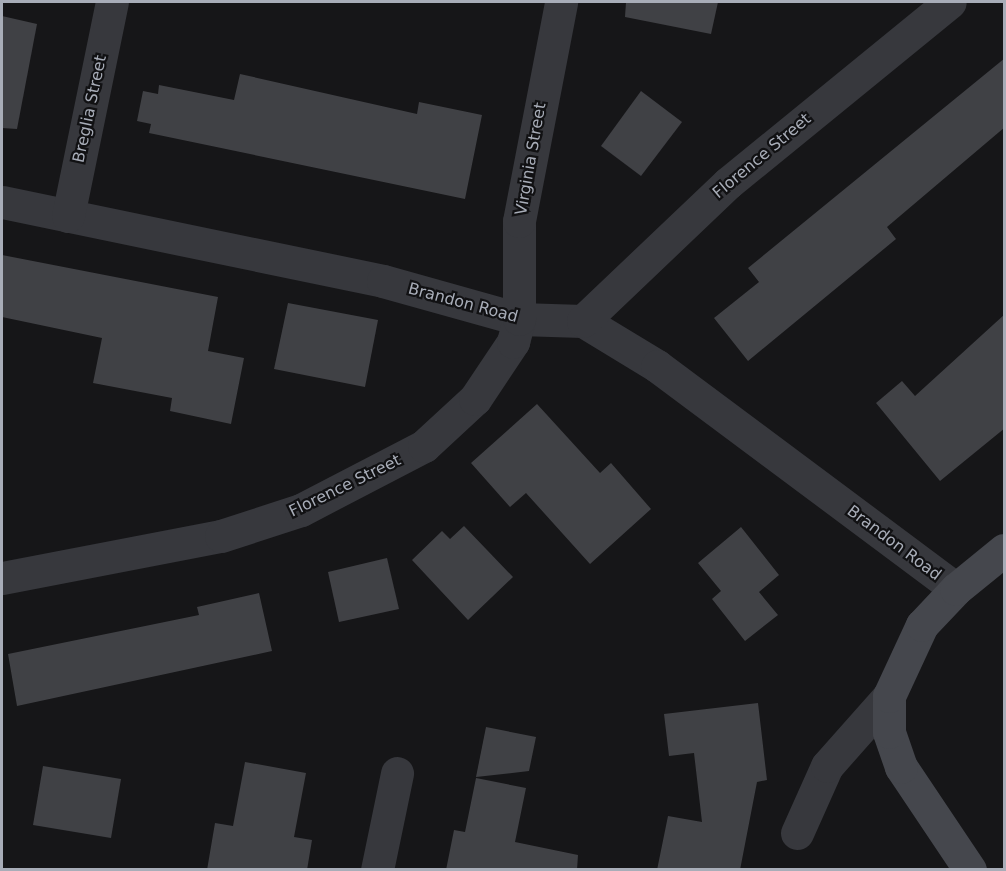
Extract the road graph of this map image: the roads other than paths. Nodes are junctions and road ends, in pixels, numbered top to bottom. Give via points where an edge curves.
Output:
1 (112, 2) edge
2 (561, 2) edge
3 (950, 2) edge
4 (2, 202) edge
5 (68, 216) junction
6 (519, 319) junction
7 (583, 321) junction
8 (1005, 550) edge
9 (2, 578) edge
10 (956, 589) junction
11 (888, 696) junction
12 (397, 773) dead end
13 (797, 833) dead end
14 (377, 870) edge
15 (970, 870) edge

1 - 5 street, Breglia Street
2 - 6 street, Virginia Street via 519,221
3 - 7 street, Florence Street via 728,183
4 - 5 street, Brandon Road
5 - 6 street, Brandon Road via 383,281
6 - 7 street, Brandon Road
6 - 9 street, Florence Street via 513,342 486,385 424,446 302,510 221,536
7 - 10 street, Brandon Road via 657,366
8 - 10 street
10 - 11 street via 909,644
11 - 13 street via 827,766
11 - 15 street via 889,732 901,767
12 - 14 street

